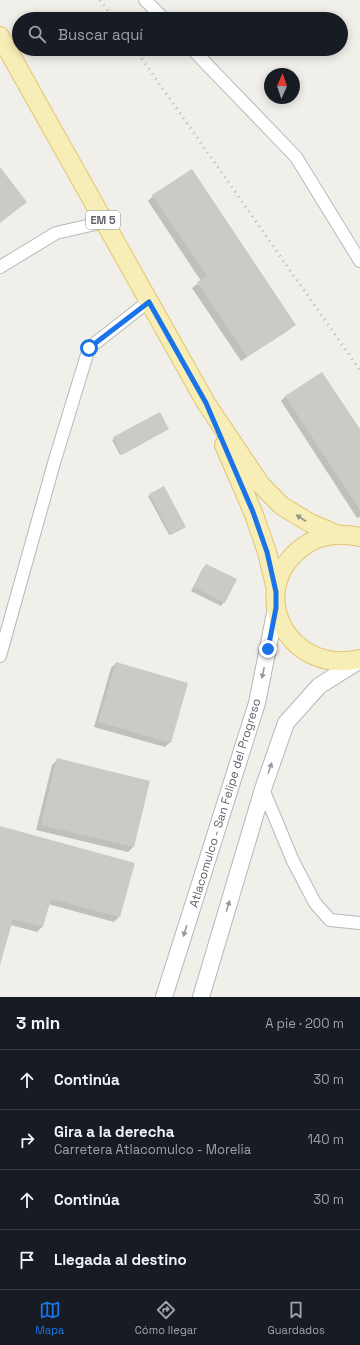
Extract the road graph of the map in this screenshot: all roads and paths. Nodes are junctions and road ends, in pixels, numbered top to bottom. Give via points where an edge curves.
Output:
1 (145, 0) edge
2 (157, 12) edge
3 (0, 36) edge
4 (199, 56) edge
5 (104, 222) junction
6 (360, 261) edge
7 (0, 267) edge
8 (149, 302) junction
9 (206, 403) junction
10 (351, 535) edge
11 (276, 600) junction
12 (0, 656) edge
13 (360, 660) edge
14 (263, 789) junction
15 (360, 923) edge
16 (164, 997) edge
17 (201, 997) edge

1 - 2 street
3 - 5 main road, EM 5
4 - 6 street via 296,157
5 - 7 street via 56,233
5 - 8 main road, EM 5
8 - 9 main road, EM 5
8 - 12 street via 89,348
10 -> 9 main road, EM 5 via 310,523 282,506 261,485
9 - 11 main road, EM 5 via 253,512 267,552
10 - 11 main road, EM 5 via 321,537 306,544 293,555 279,579
11 - 13 main road, EM 5 via 283,627 302,650 324,660
11 -> 16 main road, Atlacomulco - San Felipe del Progreso via 257,704
14 -> 13 main road via 286,724 319,686
14 - 15 street via 293,860 315,903 330,920
17 -> 14 main road

